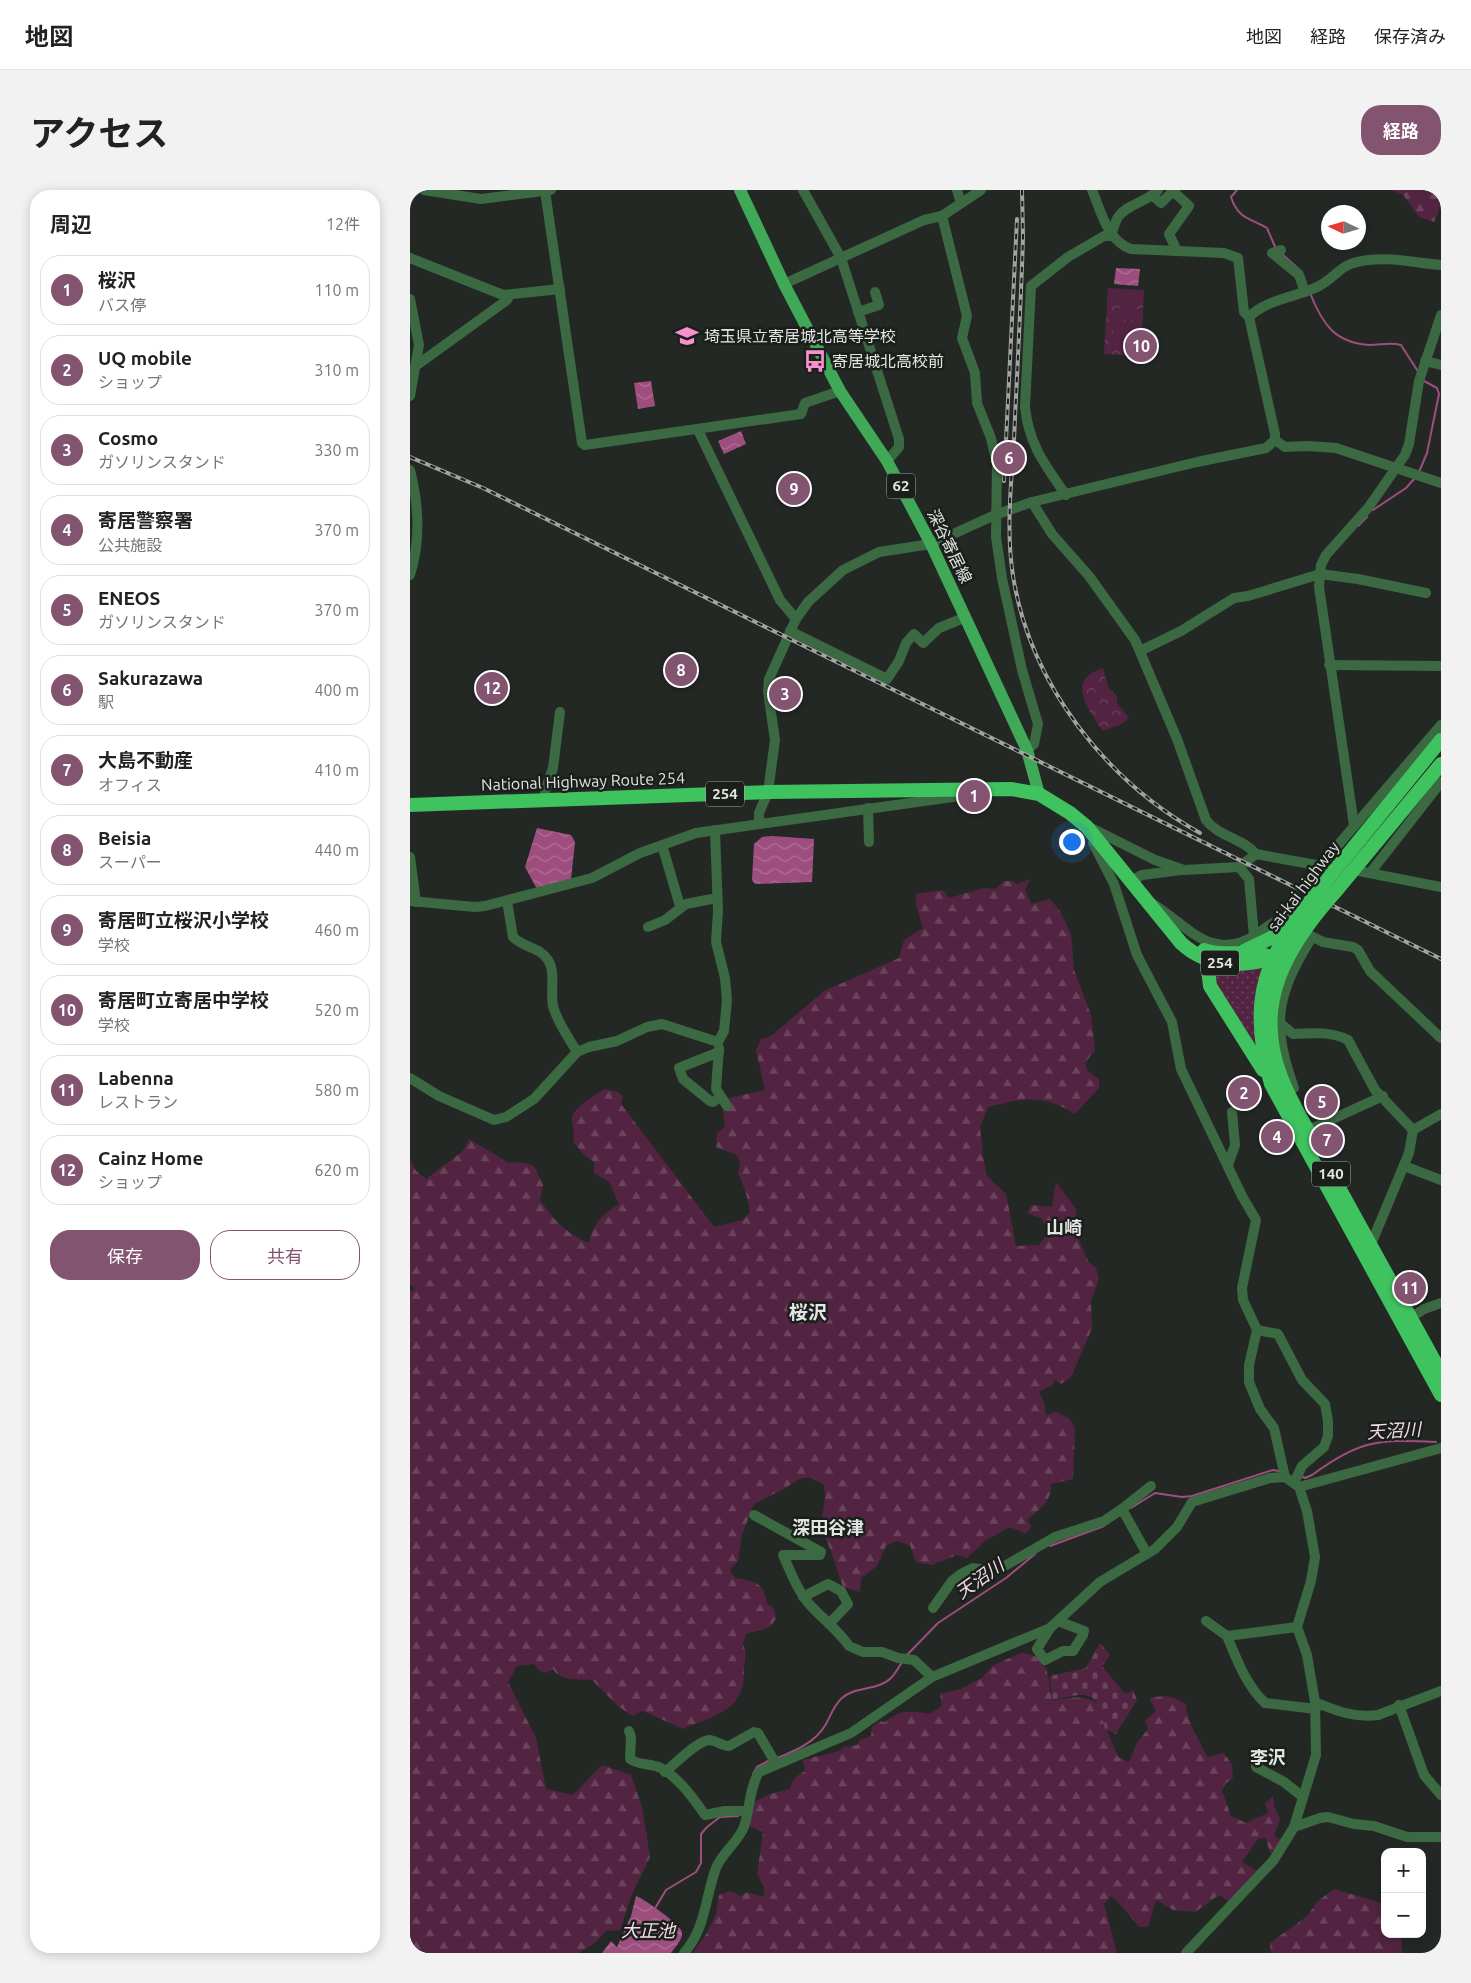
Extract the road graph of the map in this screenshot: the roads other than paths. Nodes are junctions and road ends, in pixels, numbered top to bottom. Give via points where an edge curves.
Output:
1 (424, 190) edge
2 (490, 190) edge
3 (548, 190) edge
4 (740, 190) edge
5 (803, 190) edge
6 (957, 190) edge
7 (981, 190) edge
8 (1092, 190) edge
9 (436, 191) edge
10 (1155, 193) edge
11 (481, 199) junction
12 (961, 203) junction
13 (942, 216) junction
14 (1111, 236) junction
15 (1281, 250) dead end
16 (1177, 251) junction
17 (410, 258) edge
18 (841, 258) junction
19 (1441, 265) edge
20 (784, 284) junction
21 (560, 290) junction
22 (876, 292) dead end
23 (1306, 292) junction
24 (509, 296) junction
25 (410, 299) edge
26 (858, 312) junction
27 (1441, 315) edge
28 (1249, 317) junction
29 (1426, 361) junction
30 (417, 365) junction
31 (1441, 365) edge
32 (840, 391) junction
33 (410, 396) edge
34 (698, 430) junction
35 (1275, 440) junction
36 (887, 461) junction
37 (1396, 469) junction
38 (410, 470) edge
39 (1441, 483) edge
40 (1066, 495) junction
41 (1032, 502) junction
42 (995, 515) junction
43 (932, 544) junction
44 (1320, 574) junction
45 (410, 575) edge
46 (1426, 593) dead end
47 (966, 617) junction
48 (796, 619) junction
49 (789, 634) junction
50 (1140, 651) junction
51 (1329, 665) junction
52 (1441, 666) edge
53 (560, 712) dead end
54 (1441, 725) edge
55 (1441, 740) edge
56 (1027, 750) junction
57 (1441, 764) edge
58 (1441, 782) edge
59 (972, 788) junction
60 (768, 792) junction
61 (1039, 794) junction
62 (545, 800) junction
63 (410, 805) edge
64 (868, 808) junction
65 (759, 823) junction
66 (1354, 825) junction
67 (1087, 827) junction
68 (715, 830) junction
69 (1097, 839) junction
70 (869, 842) dead end
71 (662, 845) junction
72 (1256, 854) junction
73 (410, 857) edge
74 (1240, 866) junction
75 (1184, 870) junction
76 (1359, 871) dead end
77 (1370, 873) junction
78 (1131, 881) junction
79 (1441, 886) edge
80 (717, 898) junction
81 (1146, 899) junction
82 (507, 901) junction
83 (413, 902) edge
84 (1317, 903) junction
85 (680, 906) junction
86 (1291, 918) junction
87 (648, 927) dead end
88 (1254, 936) junction
89 (1241, 952) junction
90 (1211, 956) junction
91 (1278, 960) junction
92 (1279, 1022) junction
93 (1441, 1038) edge
94 (718, 1047) junction
95 (577, 1052) junction
96 (1281, 1066) junction
97 (411, 1080) edge
98 (1271, 1084) junction
99 (1383, 1096) junction
100 (720, 1097) junction
101 (727, 1106) dead end
102 (1232, 1112) dead end
103 (1441, 1114) edge
104 (1413, 1130) junction
105 (1303, 1132) junction
106 (1228, 1165) junction
107 (1404, 1166) junction
108 (1441, 1180) edge
109 (1367, 1251) junction
110 (1441, 1303) edge
111 (1410, 1318) junction
112 (1257, 1330) junction
113 (1441, 1373) edge
114 (1441, 1395) edge
115 (1441, 1448) edge
116 (1293, 1482) junction
117 (1151, 1486) dead end
118 (1122, 1509) junction
119 (754, 1515) dead end
120 (1147, 1554) junction
121 (803, 1597) junction
122 (934, 1608) dead end
123 (1058, 1621) junction
124 (1206, 1621) dead end
125 (829, 1624) junction
126 (1297, 1627) junction
127 (1050, 1628) junction
128 (1227, 1636) junction
129 (932, 1677) junction
130 (1441, 1690) edge
131 (1399, 1705) junction
132 (1316, 1706) junction
133 (628, 1731) dead end
134 (776, 1764) junction
135 (1256, 1767) dead end
136 (665, 1772) junction
137 (1441, 1795) edge
138 (1303, 1797) junction
139 (748, 1811) junction
140 (1294, 1827) junction
141 (1441, 1837) edge
142 (684, 1953) edge
143 (1186, 1953) edge

1 - 9 street
2 - 11 street
3 - 11 street
3 - 21 street
4 - 20 main road, 深谷寄居線 / 62
5 - 18 street
6 - 12 street
7 - 12 street
8 - 14 street
9 - 11 street
10 - 14 street via 1118,217
10 - 16 street via 1161,202 1173,191 1189,206 1169,234
12 - 13 street
13 - 18 street via 924,220
13 - 42 street via 967,316 962,332 964,346 975,373 977,403 997,464
14 - 16 street via 1131,249
14 - 40 street via 1104,236 1068,257 1030,286 1027,426 1033,444
15 - 23 street via 1272,253 1299,275
16 - 28 street via 1238,258 1244,312
17 - 24 street
18 - 20 street
18 - 26 street
19 - 23 street via 1359,261 1347,264 1320,286
20 - 32 main road, 深谷寄居線 / 62
21 - 24 street
21 - 34 street via 582,444
22 - 26 street via 880,305
23 - 28 street via 1272,304
24 - 30 street
25 - 30 street via 419,345
26 - 36 street via 899,439 898,447
27 - 29 street
28 - 35 street
29 - 31 street
29 - 37 street via 1417,388 1409,444
30 - 33 street
32 - 34 street via 805,403 801,414
32 - 36 main road, 深谷寄居線 / 62
34 - 48 street via 780,600
35 - 37 street via 1284,446 1336,448
35 - 40 street via 1266,448
36 - 43 main road, 深谷寄居線 / 62
37 - 39 street
37 - 44 street via 1368,508 1326,555
38 - 45 street via 417,508 418,546
40 - 41 street
41 - 42 street
41 - 50 street via 1052,534 1089,576 1125,625
42 - 43 street
42 - 56 street via 1008,612 1038,724 1034,744
43 - 47 main road, 深谷寄居線 / 62
43 - 48 street via 887,550 854,562 815,596
44 - 46 street
44 - 50 street via 1234,598
44 - 51 street
47 - 49 street via 939,628 923,643 914,634 887,679
47 - 56 main road, 深谷寄居線 / 62
48 - 49 street
49 - 60 street via 769,679 775,740
50 - 72 street via 1206,820 1214,830 1248,846
51 - 52 street
51 - 66 street
53 - 62 street via 553,768
54 - 66 street via 1404,772
55 - 84 highway, sai-kai highway / 140, bridge via 1323,885
56 - 61 main road, 深谷寄居線 / 62
57 - 84 highway, sai-kai highway / 140, bridge via 1336,892
58 - 77 street via 1430,792
59 - 60 highway, National Highway Route 254 / 254
59 - 61 highway, National Highway Route 254 / 254
59 - 64 street via 960,796
60 - 62 highway, National Highway Route 254 / 254
60 - 65 street via 759,813
61 - 67 highway, National Highway Route 254 / 254
62 - 63 highway, National Highway Route 254 / 254
64 - 65 street
64 - 70 street
65 - 68 street
66 - 72 street via 1324,866
67 - 69 highway, National Highway Route 254 / 254
67 - 75 street via 1155,860
68 - 71 street
68 - 80 street
69 - 78 highway, National Highway Route 254 / 254
69 - 106 street via 1095,848 1114,884 1136,954 1172,1022 1181,1069
71 - 82 street via 592,878
71 - 85 street
72 - 74 street
73 - 83 street
74 - 75 street
74 - 88 street via 1249,879
75 - 78 street via 1142,874
76 - 77 street
77 - 79 street
78 - 81 highway, National Highway Route 254 / 254
80 - 85 street
80 - 94 street via 716,942 727,1000 724,1031
81 - 88 street via 1209,942 1225,945
81 - 90 highway, National Highway Route 254 / 254 via 1186,948
82 - 83 street via 475,908
82 - 95 street via 513,937 524,946 538,950 549,961 554,1008
84 - 86 highway, sai-kai highway / 140
84 - 91 highway, sai-kai highway / 140 via 1310,922
85 - 87 street via 665,920
86 - 88 street via 1273,923
86 - 89 highway via 1271,938
86 - 91 highway, sai-kai highway / 140
89 - 90 highway, National Highway Route 254 / 254
89 - 91 highway, National Highway Route 254 / 254 via 1259,953
90 - 91 highway, National Highway Route 254 / 254 via 1245,965
90 - 98 highway via 1207,978 1210,986
91 - 96 highway, sai-kai highway / 140 via 1271,1006 1272,1044
91 - 98 highway, sai-kai highway / 140 via 1265,977 1260,1016 1260,1042
92 - 93 street via 1289,978 1309,935 1358,950 1370,971
92 - 96 street
92 - 99 street via 1293,1034 1340,1035 1348,1040 1367,1078
94 - 95 street via 662,1024
94 - 100 street via 716,1081
94 - 100 street via 679,1068 683,1079 710,1101
95 - 97 street via 534,1099 506,1117 494,1120 455,1104
96 - 105 highway, sai-kai highway / 140
98 - 105 highway, sai-kai highway / 140
99 - 104 street
99 - 105 street
100 - 101 street
102 - 106 street via 1235,1145
103 - 104 street
104 - 107 street
105 - 109 highway, sai-kai highway / 140
106 - 112 street via 1256,1220 1242,1288 1243,1300
107 - 108 street
107 - 109 street
109 - 111 highway, sai-kai highway / 140
109 - 114 highway, sai-kai highway / 140
110 - 111 street
111 - 113 highway, sai-kai highway / 140
112 - 116 street via 1249,1365 1249,1382 1260,1409 1274,1428
112 - 116 street via 1278,1334 1302,1380 1325,1404 1328,1420 1326,1442 1302,1466
115 - 116 street
116 - 120 street via 1270,1478 1192,1502 1177,1528
116 - 126 street via 1306,1511 1315,1557
117 - 118 street
118 - 120 street
118 - 122 street via 1104,1521 1054,1537 996,1571 973,1568 961,1574 952,1581
119 - 121 street via 821,1552 820,1555 783,1555
120 - 123 street via 1100,1582
121 - 125 street
121 - 125 street via 828,1584 841,1590 848,1604
123 - 127 street
123 - 127 street via 1084,1630 1073,1651 1063,1651 1045,1660 1037,1649
124 - 128 street
125 - 129 street via 849,1646 863,1652 882,1652 914,1660
126 - 128 street
126 - 132 street via 1307,1655
127 - 129 street
128 - 132 street via 1251,1687 1265,1703
129 - 134 street via 851,1733
130 - 131 street
131 - 132 street via 1368,1717
131 - 137 street via 1424,1775
132 - 138 street via 1317,1746
133 - 136 street via 631,1737 630,1759
134 - 136 street via 758,1732 754,1732 729,1746 707,1740 697,1743
134 - 139 street via 760,1772 755,1779
135 - 138 street
136 - 139 street via 695,1799 705,1815
138 - 140 street
139 - 142 street via 743,1829 716,1867 705,1915 692,1945
140 - 141 street via 1328,1817 1374,1826 1407,1837
140 - 143 street via 1273,1861

